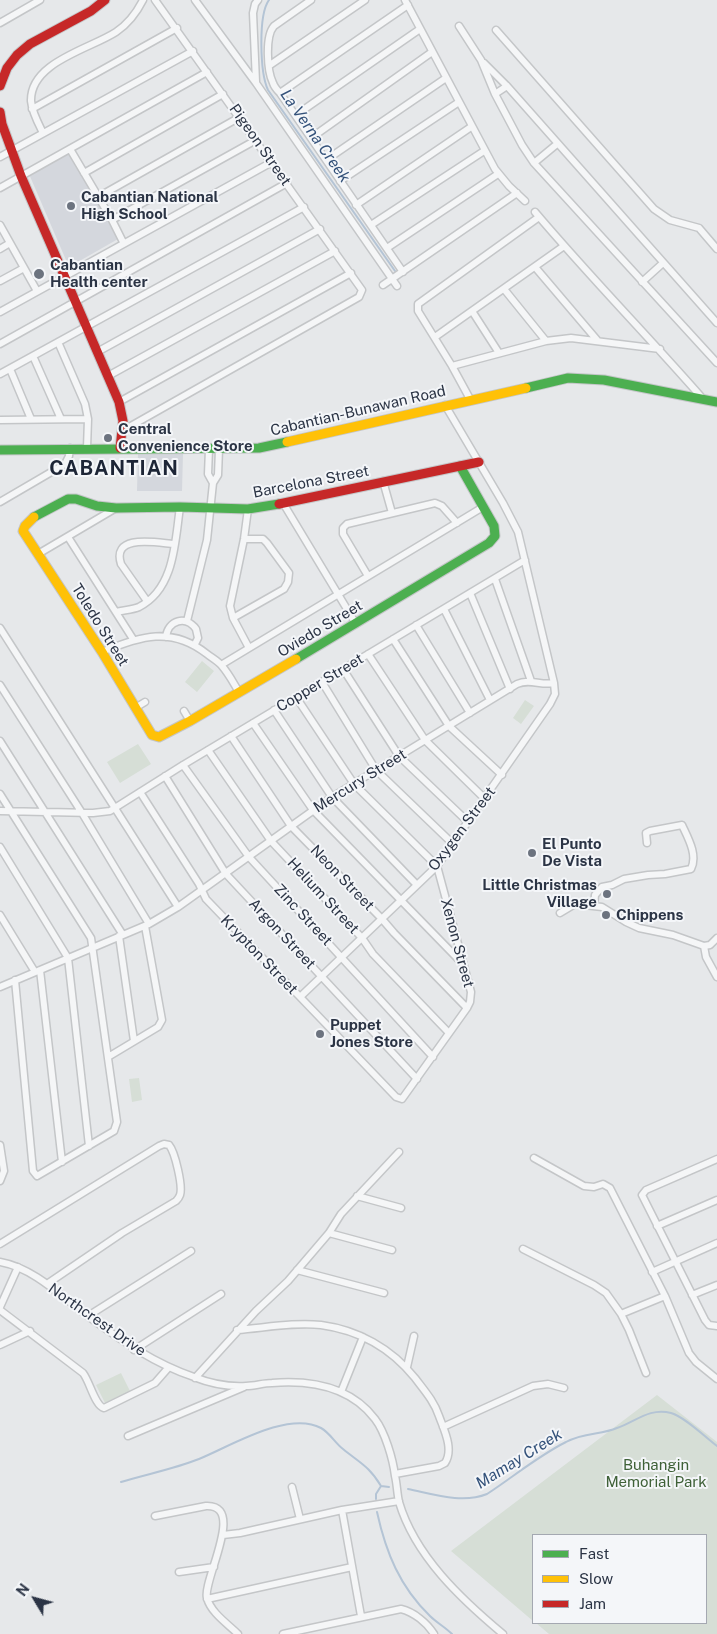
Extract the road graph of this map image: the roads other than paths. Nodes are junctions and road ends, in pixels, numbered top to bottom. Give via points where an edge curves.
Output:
1 (40, 0) edge
2 (105, 0) edge
3 (143, 0) edge
4 (155, 0) edge
5 (195, 0) edge
6 (258, 0) edge
7 (311, 0) edge
8 (365, 0) edge
9 (407, 2) edge
10 (0, 23) edge
11 (459, 26) dead end
12 (176, 28) junction
13 (420, 29) junction
14 (496, 30) dead end
15 (192, 51) junction
16 (432, 52) junction
17 (481, 60) junction
18 (270, 65) junction
19 (207, 72) junction
20 (446, 78) junction
21 (256, 83) junction
22 (0, 86) edge
23 (507, 86) junction
24 (280, 93) junction
25 (223, 94) junction
26 (495, 94) junction
27 (459, 102) junction
28 (32, 109) junction
29 (0, 112) edge
30 (296, 115) junction
31 (240, 117) junction
32 (1, 125) edge
33 (471, 126) junction
34 (42, 134) junction
35 (311, 138) junction
36 (256, 140) junction
37 (557, 144) junction
38 (70, 149) junction
39 (11, 151) junction
40 (484, 151) junction
41 (0, 157) edge
42 (326, 160) junction
43 (272, 162) junction
44 (534, 163) junction
45 (84, 173) junction
46 (498, 174) junction
47 (21, 176) junction
48 (340, 181) junction
49 (287, 183) junction
50 (0, 188) edge
51 (517, 193) junction
52 (98, 197) junction
53 (525, 201) dead end
54 (356, 204) junction
55 (304, 207) junction
56 (112, 220) junction
57 (0, 225) edge
58 (372, 225) junction
59 (320, 229) junction
60 (123, 242) junction
61 (10, 243) junction
62 (564, 246) junction
63 (387, 248) junction
64 (0, 249) edge
65 (717, 249) edge
66 (335, 251) junction
67 (663, 263) junction
68 (535, 267) junction
69 (24, 268) junction
70 (403, 272) junction
71 (351, 273) junction
72 (64, 276) junction
73 (392, 279) junction
74 (0, 281) edge
75 (642, 282) junction
76 (384, 285) dead end
77 (397, 286) dead end
78 (504, 289) junction
79 (37, 291) junction
80 (75, 302) junction
81 (472, 311) junction
82 (0, 312) edge
83 (717, 323) edge
84 (86, 327) junction
85 (435, 337) junction
86 (597, 340) junction
87 (546, 341) junction
88 (58, 342) junction
89 (0, 344) edge
90 (660, 349) junction
91 (98, 352) junction
92 (499, 353) junction
93 (33, 356) junction
94 (717, 363) edge
95 (452, 366) junction
96 (10, 368) junction
97 (0, 374) edge
98 (108, 376) junction
99 (470, 399) junction
100 (704, 399) junction
101 (119, 402) junction
102 (717, 402) edge
103 (445, 404) junction
104 (1, 418) edge
105 (61, 419) junction
106 (88, 419) junction
107 (31, 420) junction
108 (122, 432) junction
109 (70, 448) junction
110 (87, 448) junction
111 (120, 448) junction
112 (209, 449) junction
113 (219, 449) junction
114 (0, 450) edge
115 (479, 462) junction
116 (460, 466) junction
117 (384, 481) junction
118 (213, 483) junction
119 (0, 502) edge
120 (283, 503) junction
121 (180, 506) junction
122 (483, 507) junction
123 (116, 508) junction
124 (211, 508) junction
125 (248, 509) junction
126 (392, 513) junction
127 (457, 523) junction
128 (24, 527) joint
129 (68, 537) junction
130 (244, 538) junction
131 (174, 544) junction
132 (38, 554) junction
133 (525, 560) junction
134 (368, 576) junction
135 (495, 579) junction
136 (338, 594) junction
137 (470, 594) junction
138 (147, 602) junction
139 (444, 609) junction
140 (116, 612) junction
141 (232, 618) junction
142 (187, 621) junction
143 (356, 624) junction
144 (416, 625) junction
145 (0, 628) edge
146 (166, 636) junction
147 (393, 639) junction
148 (133, 640) junction
149 (195, 644) junction
150 (249, 648) junction
151 (102, 652) junction
152 (368, 654) junction
153 (221, 665) junction
154 (343, 669) junction
155 (531, 681) junction
156 (322, 682) junction
157 (554, 683) junction
158 (0, 685) edge
159 (510, 688) junction
160 (239, 692) junction
161 (296, 697) junction
162 (490, 700) junction
163 (145, 702) dead end
164 (135, 708) junction
165 (274, 710) junction
166 (184, 711) dead end
167 (470, 713) junction
168 (190, 721) junction
169 (253, 723) junction
170 (449, 726) junction
171 (155, 736) joint
172 (231, 736) junction
173 (425, 740) junction
174 (0, 741) edge
175 (208, 750) junction
176 (400, 756) junction
177 (183, 765) junction
178 (376, 770) junction
179 (502, 775) junction
180 (164, 776) junction
181 (354, 784) junction
182 (140, 792) junction
183 (0, 794) edge
184 (332, 797) junction
185 (485, 799) junction
186 (115, 808) junction
187 (313, 810) junction
188 (0, 811) edge
189 (11, 812) junction
190 (45, 812) junction
191 (82, 813) junction
192 (468, 822) junction
193 (291, 826) junction
194 (271, 841) junction
195 (647, 843) dead end
196 (452, 844) junction
197 (0, 847) edge
198 (249, 857) junction
199 (437, 866) junction
200 (226, 874) junction
201 (418, 885) junction
202 (202, 891) junction
203 (401, 901) junction
204 (594, 906) junction
205 (178, 907) junction
206 (560, 913) dead end
207 (0, 915) edge
208 (382, 919) junction
209 (147, 925) junction
210 (121, 936) junction
211 (362, 938) junction
212 (717, 938) edge
213 (704, 946) junction
214 (93, 947) junction
215 (342, 957) junction
216 (68, 958) junction
217 (462, 963) junction
218 (38, 971) junction
219 (322, 976) junction
220 (717, 977) edge
221 (15, 980) junction
222 (1, 984) edge
223 (300, 997) junction
224 (468, 1005) junction
225 (449, 1033) junction
226 (134, 1042) junction
227 (108, 1057) junction
228 (433, 1057) junction
229 (417, 1079) junction
230 (0, 1146) edge
231 (89, 1146) junction
232 (399, 1152) dead end
233 (534, 1158) dead end
234 (717, 1159) edge
235 (62, 1162) junction
236 (0, 1181) edge
237 (357, 1196) junction
238 (717, 1200) edge
239 (401, 1208) dead end
240 (657, 1226) junction
241 (329, 1233) junction
242 (717, 1243) edge
243 (0, 1244) edge
244 (524, 1248) dead end
245 (191, 1250) dead end
246 (392, 1250) dead end
247 (0, 1262) edge
248 (675, 1262) junction
249 (18, 1267) junction
250 (297, 1270) junction
251 (652, 1272) junction
252 (46, 1284) junction
253 (717, 1285) edge
254 (384, 1293) dead end
255 (220, 1294) dead end
256 (692, 1295) junction
257 (664, 1296) junction
258 (0, 1308) edge
259 (621, 1314) junction
260 (88, 1316) junction
261 (717, 1326) edge
262 (237, 1330) junction
263 (30, 1331) junction
264 (414, 1336) dead end
265 (364, 1338) junction
266 (0, 1345) edge
267 (134, 1350) junction
268 (169, 1367) junction
269 (406, 1367) junction
270 (646, 1373) dead end
271 (195, 1378) junction
272 (717, 1379) edge
273 (245, 1386) junction
274 (564, 1388) dead end
275 (341, 1392) junction
276 (443, 1427) junction
277 (128, 1436) dead end
278 (395, 1474) junction
279 (292, 1487) dead end
280 (399, 1501) junction
281 (342, 1510) junction
282 (155, 1516) dead end
283 (300, 1519) junction
284 (223, 1535) junction
285 (214, 1567) junction
286 (352, 1567) junction
287 (179, 1572) dead end
288 (208, 1599) junction
289 (361, 1616) junction
290 (235, 1633) edge
291 (283, 1634) edge
292 (434, 1634) edge
293 (503, 1634) edge

1 - 10 street
2 - 22 main road via 20,50 6,68
3 - 28 street via 126,24 115,32 43,72 34,85
4 - 12 street, Pigeon Street
5 - 21 street
6 - 21 street via 254,13
7 - 18 street via 274,26 268,36
8 - 18 street
9 - 13 street
9 - 24 street
11 - 17 street
12 - 15 street, Pigeon Street
12 - 28 street
13 - 16 street
13 - 30 street
14 - 65 street via 654,209 670,220 699,228
15 - 19 street, Pigeon Street
15 - 34 street
16 - 20 street
16 - 35 street
17 - 23 street
17 - 26 street
18 - 24 street via 273,83
19 - 25 street, Pigeon Street
19 - 38 street
20 - 27 street
20 - 42 street
21 - 73 street
23 - 26 street
23 - 37 street
24 - 30 street
25 - 31 street, Pigeon Street
25 - 45 street
26 - 44 street
27 - 33 street
27 - 48 street
28 - 34 street
29 - 32 main road
30 - 35 street
31 - 36 street, Pigeon Street
31 - 52 street
32 - 39 main road
33 - 40 street
33 - 54 street
34 - 39 street
35 - 42 street
36 - 43 street, Pigeon Street
36 - 56 street
37 - 44 street
37 - 67 street
38 - 45 street
38 - 47 street
39 - 41 street
39 - 47 main road
40 - 46 street
40 - 58 street
42 - 48 street
43 - 49 street, Pigeon Street
43 - 60 street
44 - 75 street
45 - 52 street
46 - 51 street
46 - 63 street
47 - 50 street
47 - 72 main road
48 - 54 street
49 - 55 street, Pigeon Street
49 - 80 street
51 - 53 street
51 - 70 street
52 - 56 street
54 - 58 street
55 - 59 street, Pigeon Street
55 - 84 street
56 - 60 street
57 - 61 street
58 - 63 street
59 - 66 street, Pigeon Street
59 - 91 street
60 - 72 street
61 - 64 street
61 - 69 street
62 - 68 street
62 - 85 street via 537,215 418,304 418,311
62 - 90 street
63 - 70 street
66 - 71 street, Pigeon Street
66 - 98 street
67 - 75 street
67 - 83 street
68 - 78 street
68 - 86 street
69 - 74 street
69 - 79 street
70 - 73 street
71 - 101 street
71 - 108 street, Pigeon Street via 362,292 358,297
72 - 79 street
72 - 80 main road
73 - 76 street
73 - 77 street
75 - 94 street
78 - 81 street
78 - 87 street
79 - 82 street
80 - 84 main road
80 - 89 street
81 - 85 street
81 - 92 street
84 - 88 street
84 - 91 main road
85 - 95 street
86 - 87 street via 571,338
86 - 90 street
87 - 92 street
88 - 93 street
88 - 106 street
90 - 100 street
91 - 98 main road
92 - 95 street
93 - 96 street
93 - 105 street
95 - 99 street
96 - 97 street
96 - 107 street
98 - 101 main road
99 - 100 main road, Cabantian-Bunawan Road via 550,381 584,378
99 - 103 main road, Cabantian-Bunawan Road
100 - 102 main road, Cabantian-Bunawan Road
101 - 108 main road
103 - 113 main road, Cabantian-Bunawan Road via 259,448
103 - 115 street
104 - 107 street
105 - 106 street
105 - 107 street
106 - 110 street
108 - 111 main road
109 - 110 main road, Cabantian-Bunawan Road
109 - 114 main road, Cabantian-Bunawan Road
109 - 119 street via 65,464
110 - 111 main road, Cabantian-Bunawan Road
111 - 112 main road, Cabantian-Bunawan Road
112 - 113 main road, Cabantian-Bunawan Road
112 - 118 street via 208,474
113 - 118 street via 218,475
115 - 116 main road, Barcelona Street
115 - 133 street via 511,517
116 - 117 main road, Barcelona Street
116 - 122 main road
117 - 120 main road, Barcelona Street
117 - 126 street
118 - 124 street
120 - 125 main road, Barcelona Street
120 - 136 street
121 - 123 main road, Barcelona Street
121 - 124 main road, Barcelona Street
121 - 131 street
122 - 127 street
122 - 143 main road, Oviedo Street via 494,526 494,536 489,543
123 - 128 main road, Barcelona Street via 68,499 37,515
123 - 129 street
124 - 125 main road, Barcelona Street
124 - 142 street via 204,554
125 - 130 street
126 - 127 street via 435,503
126 - 134 street via 347,524 344,528 343,534
127 - 134 street
128 - 132 main road, Toledo Street via 25,535
129 - 132 street
129 - 140 street
130 - 141 street via 231,598
130 - 141 street via 264,539 288,573 288,582 284,589
131 - 138 street via 167,577
131 - 138 street via 136,542 126,544 120,552 121,564
132 - 151 main road, Toledo Street
133 - 135 street, Copper Street
133 - 157 street
134 - 136 street
135 - 137 street, Copper Street
135 - 155 street
136 - 143 street
136 - 150 street
137 - 139 street, Copper Street
137 - 159 street
138 - 140 street
139 - 144 street, Copper Street
139 - 162 street
140 - 148 street
141 - 150 street
142 - 146 street via 173,624
142 - 149 street via 197,632
143 - 160 main road, Oviedo Street
144 - 147 street, Copper Street
144 - 167 street
145 - 186 street
146 - 148 street
146 - 149 street
147 - 152 street, Copper Street
147 - 170 street
148 - 151 street
149 - 153 street
150 - 153 street
151 - 164 main road, Toledo Street
152 - 154 street, Copper Street
152 - 173 street
153 - 160 street
154 - 156 street, Copper Street
154 - 176 street
155 - 157 street, Mercury Street
155 - 159 street, Mercury Street via 523,681
156 - 161 street, Copper Street
156 - 178 street
157 - 179 street, Oxygen Street via 555,694 550,704
158 - 191 street
159 - 162 street, Mercury Street
160 - 168 main road, Oviedo Street
161 - 165 street, Copper Street
161 - 181 street
162 - 167 street, Mercury Street
163 - 164 street
164 - 171 main road, Toledo Street
165 - 169 street, Copper Street
165 - 184 street
166 - 168 street
167 - 170 street, Mercury Street
168 - 171 main road, Oviedo Street via 164,736
169 - 172 street, Copper Street
169 - 187 street
170 - 173 street, Mercury Street
170 - 179 street
172 - 175 street, Copper Street
172 - 193 street, Neon Street
173 - 176 street, Mercury Street
173 - 185 street
174 - 190 street
175 - 177 street, Copper Street
175 - 194 street, Helium Street
176 - 178 street, Mercury Street
176 - 192 street
177 - 180 street, Copper Street
177 - 198 street, Zinc Street
178 - 181 street, Mercury Street
178 - 196 street
179 - 185 street, Oxygen Street
180 - 182 street, Copper Street
180 - 200 street, Argon Street
181 - 184 street, Mercury Street
181 - 199 street
182 - 186 street, Copper Street
182 - 202 street, Krypton Street
183 - 189 street
184 - 187 street, Mercury Street
184 - 201 street
185 - 192 street, Oxygen Street
186 - 191 street via 106,812
186 - 205 street
187 - 193 street, Mercury Street
187 - 203 street
188 - 189 street
189 - 190 street
189 - 214 street via 91,938
190 - 191 street
190 - 210 street
191 - 209 street
192 - 196 street, Oxygen Street
193 - 194 street, Mercury Street
193 - 208 street, Neon Street
194 - 198 street, Mercury Street
194 - 211 street, Helium Street
195 - 204 street via 646,834 650,831 682,825 692,850 694,863 691,869 624,879 602,887 595,895
196 - 199 street, Oxygen Street
197 - 216 street
198 - 200 street, Mercury Street
198 - 215 street, Zinc Street
199 - 201 street, Oxygen Street
199 - 217 street, Xenon Street
200 - 202 street, Mercury Street
200 - 219 street, Argon Street
201 - 203 street, Oxygen Street
202 - 205 street, Mercury Street
202 - 223 street, Krypton Street
203 - 208 street, Oxygen Street
203 - 217 street
204 - 206 street via 575,904
204 - 213 street via 602,907 639,928
205 - 209 street, Mercury Street
207 - 218 street
208 - 211 street, Oxygen Street
208 - 224 street, Neon Street
209 - 210 street, Mercury Street
209 - 226 street via 162,1023
210 - 214 street, Mercury Street
210 - 226 street
211 - 215 street, Oxygen Street
211 - 225 street, Helium Street via 372,954
212 - 213 street
213 - 220 street
214 - 216 street, Mercury Street
214 - 227 street
215 - 219 street, Oxygen Street
215 - 228 street, Zinc Street
216 - 218 street, Mercury Street
216 - 231 street
217 - 224 street, Xenon Street via 471,992
218 - 221 street, Mercury Street
218 - 235 street
219 - 223 street, Oxygen Street
219 - 229 street, Argon Street
221 - 222 street, Mercury Street
221 - 235 street via 33,1171 40,1175
223 - 229 street, Krypton Street via 400,1100
224 - 225 street
225 - 228 street
226 - 227 street
227 - 231 street via 116,1127
228 - 229 street
230 - 236 street via 4,1171
231 - 235 street
232 - 237 street
233 - 251 street via 584,1186 603,1184 610,1188
234 - 240 street via 643,1192
237 - 239 street
237 - 241 street
238 - 240 street
240 - 248 street
241 - 246 street
241 - 250 street
242 - 248 street
243 - 252 street via 167,1143 173,1152 180,1181 176,1202 122,1233
244 - 259 street via 602,1290
245 - 260 street
247 - 249 street, Northcrest Drive
248 - 251 street
248 - 256 street
249 - 252 street, Northcrest Drive
249 - 258 street
250 - 254 street
250 - 262 street
251 - 257 street
252 - 260 street, Northcrest Drive
253 - 256 street
255 - 267 street
256 - 261 street via 708,1324
257 - 259 street
257 - 272 street via 689,1353
258 - 263 street
259 - 270 street
260 - 267 street, Northcrest Drive
262 - 265 street via 320,1325
262 - 271 street
263 - 266 street
263 - 268 street via 83,1373 102,1408 155,1383
264 - 269 street
265 - 269 street via 381,1346
265 - 275 street
267 - 268 street, Northcrest Drive
268 - 271 street, Northcrest Drive
269 - 276 street via 432,1401
271 - 273 street, Northcrest Drive
273 - 275 street, Northcrest Drive via 290,1382 322,1385
273 - 277 street
274 - 276 street via 548,1384 533,1386
275 - 278 street, Northcrest Drive via 375,1418 392,1458
276 - 278 street via 449,1453 445,1463
278 - 280 street, Northcrest Drive
279 - 283 street
280 - 281 street
280 - 293 street, Northcrest Drive via 406,1521 430,1560 456,1591
281 - 283 street
281 - 286 street
282 - 284 street via 210,1506 221,1512
283 - 284 street
284 - 285 street
285 - 287 street
285 - 288 street via 206,1592
286 - 288 street
286 - 289 street
288 - 290 street
289 - 291 street
289 - 292 street via 401,1609 420,1619

